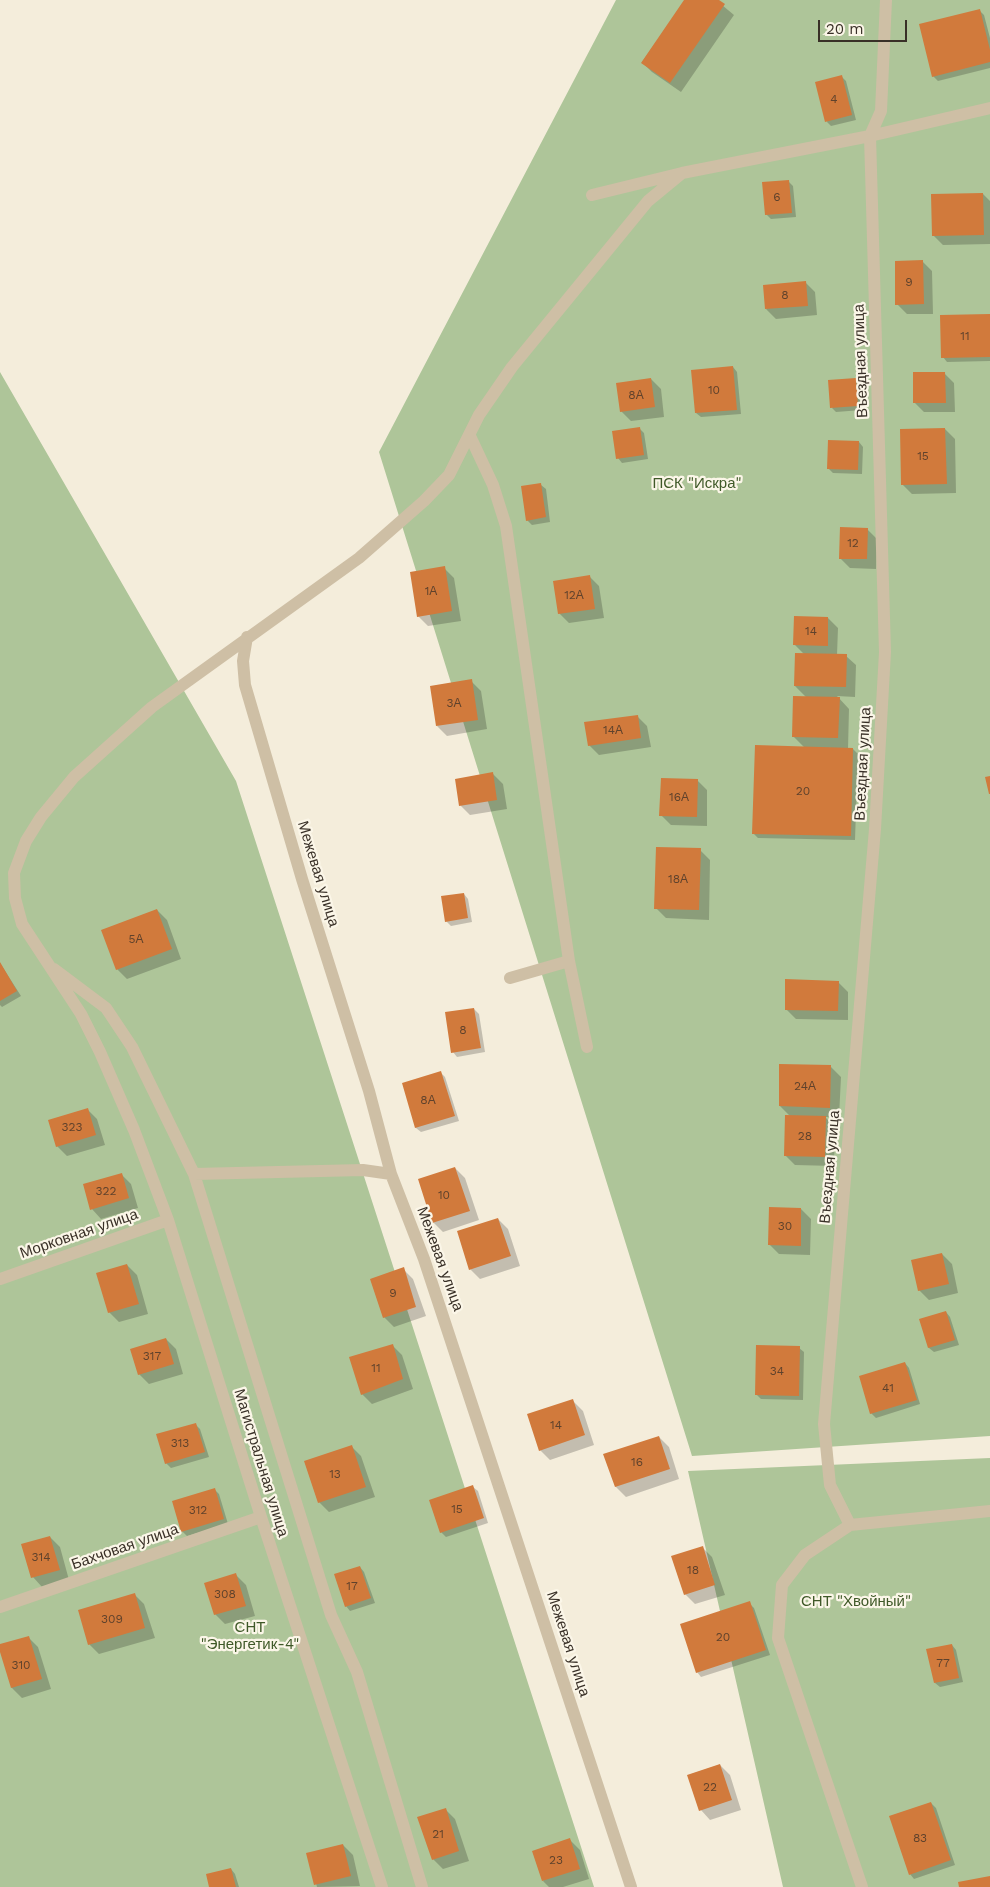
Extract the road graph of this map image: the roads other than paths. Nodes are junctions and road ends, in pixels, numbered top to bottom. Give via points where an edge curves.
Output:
1 (886, 0) edge
2 (990, 108) edge
3 (870, 136) junction
4 (682, 173) junction
5 (592, 195) dead end
6 (470, 436) junction
7 (247, 637) junction
8 (569, 961) junction
9 (46, 962) junction
10 (510, 978) dead end
11 (587, 1047) dead end
12 (194, 1174) junction
13 (391, 1174) junction
14 (168, 1220) junction
15 (0, 1279) edge
16 (990, 1511) edge
17 (261, 1517) junction
18 (850, 1525) junction
19 (0, 1607) edge
20 (382, 1887) edge
21 (422, 1887) edge
22 (631, 1887) edge
23 (862, 1887) edge

1 - 3 street, Въездная улица via 881,111
2 - 3 street
3 - 4 street
3 - 18 street, Въездная улица via 885,652 874,838 824,1424 830,1485
4 - 5 street
4 - 6 street, Магистральная улица via 648,201 512,367
6 - 7 street, Магистральная улица via 449,474 424,502 359,558
6 - 8 street via 494,485 506,526
7 - 9 street, Магистральная улица via 152,707 74,777 41,817 26,842 14,873 15,898 22,924
7 - 13 street, Межевая улица via 243,661 246,685 302,879 369,1091
8 - 10 street
8 - 11 street
9 - 12 street via 106,1008 132,1047
9 - 14 street, Магистральная улица via 100,1052
12 - 13 street via 363,1170
12 - 21 street via 331,1615 357,1672
13 - 22 street, Межевая улица via 424,1258
14 - 15 street, Морковная улица
14 - 17 street, Магистральная улица
16 - 18 street
17 - 19 street, Бахчовая улица
17 - 20 street, Магистральная улица
18 - 23 street via 806,1555 782,1585 778,1638

